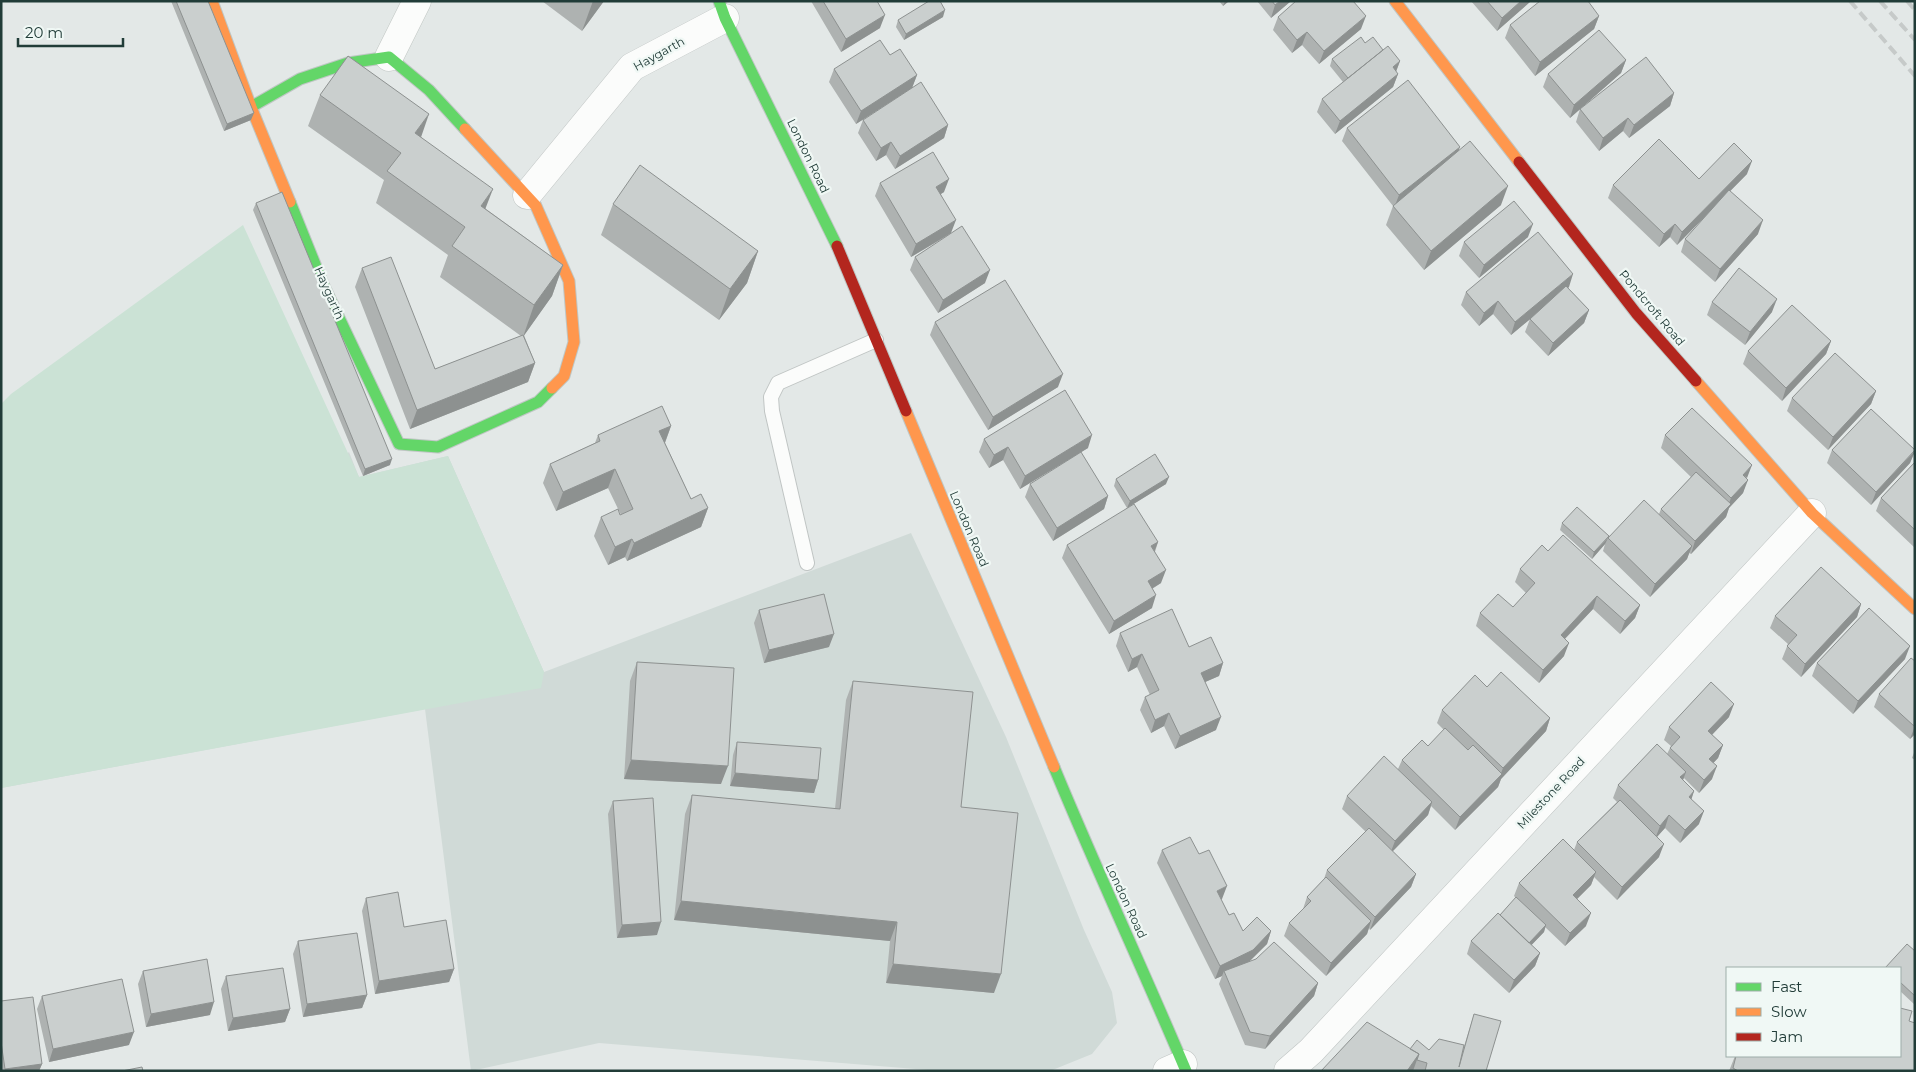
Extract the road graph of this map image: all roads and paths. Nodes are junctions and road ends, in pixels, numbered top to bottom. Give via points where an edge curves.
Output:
1 (212, 1) edge
2 (417, 1) edge
3 (1395, 1) edge
4 (722, 10) edge
5 (389, 57) junction
6 (251, 107) junction
7 (527, 194) junction
8 (876, 340) junction
9 (1812, 513) junction
10 (807, 563) dead end
11 (1915, 609) edge
12 (1179, 1068) edge
13 (1288, 1071) edge

1 - 6 street
2 - 5 street
3 - 9 street, Pondcroft Road via 1636,313
4 - 7 street, Haygarth via 632,67
4 - 8 street, London Road via 832,234
5 - 6 street via 348,63 300,79
5 - 7 street, Haygarth via 429,90
6 - 7 street, Haygarth via 323,284 399,444 438,448 538,402 564,376 574,342 569,281 536,206
8 - 10 lane via 778,383 771,397
8 - 12 street, London Road via 1103,886 1143,969
9 - 11 street, Pondcroft Road
9 - 13 street, Milestone Road via 1318,1044

